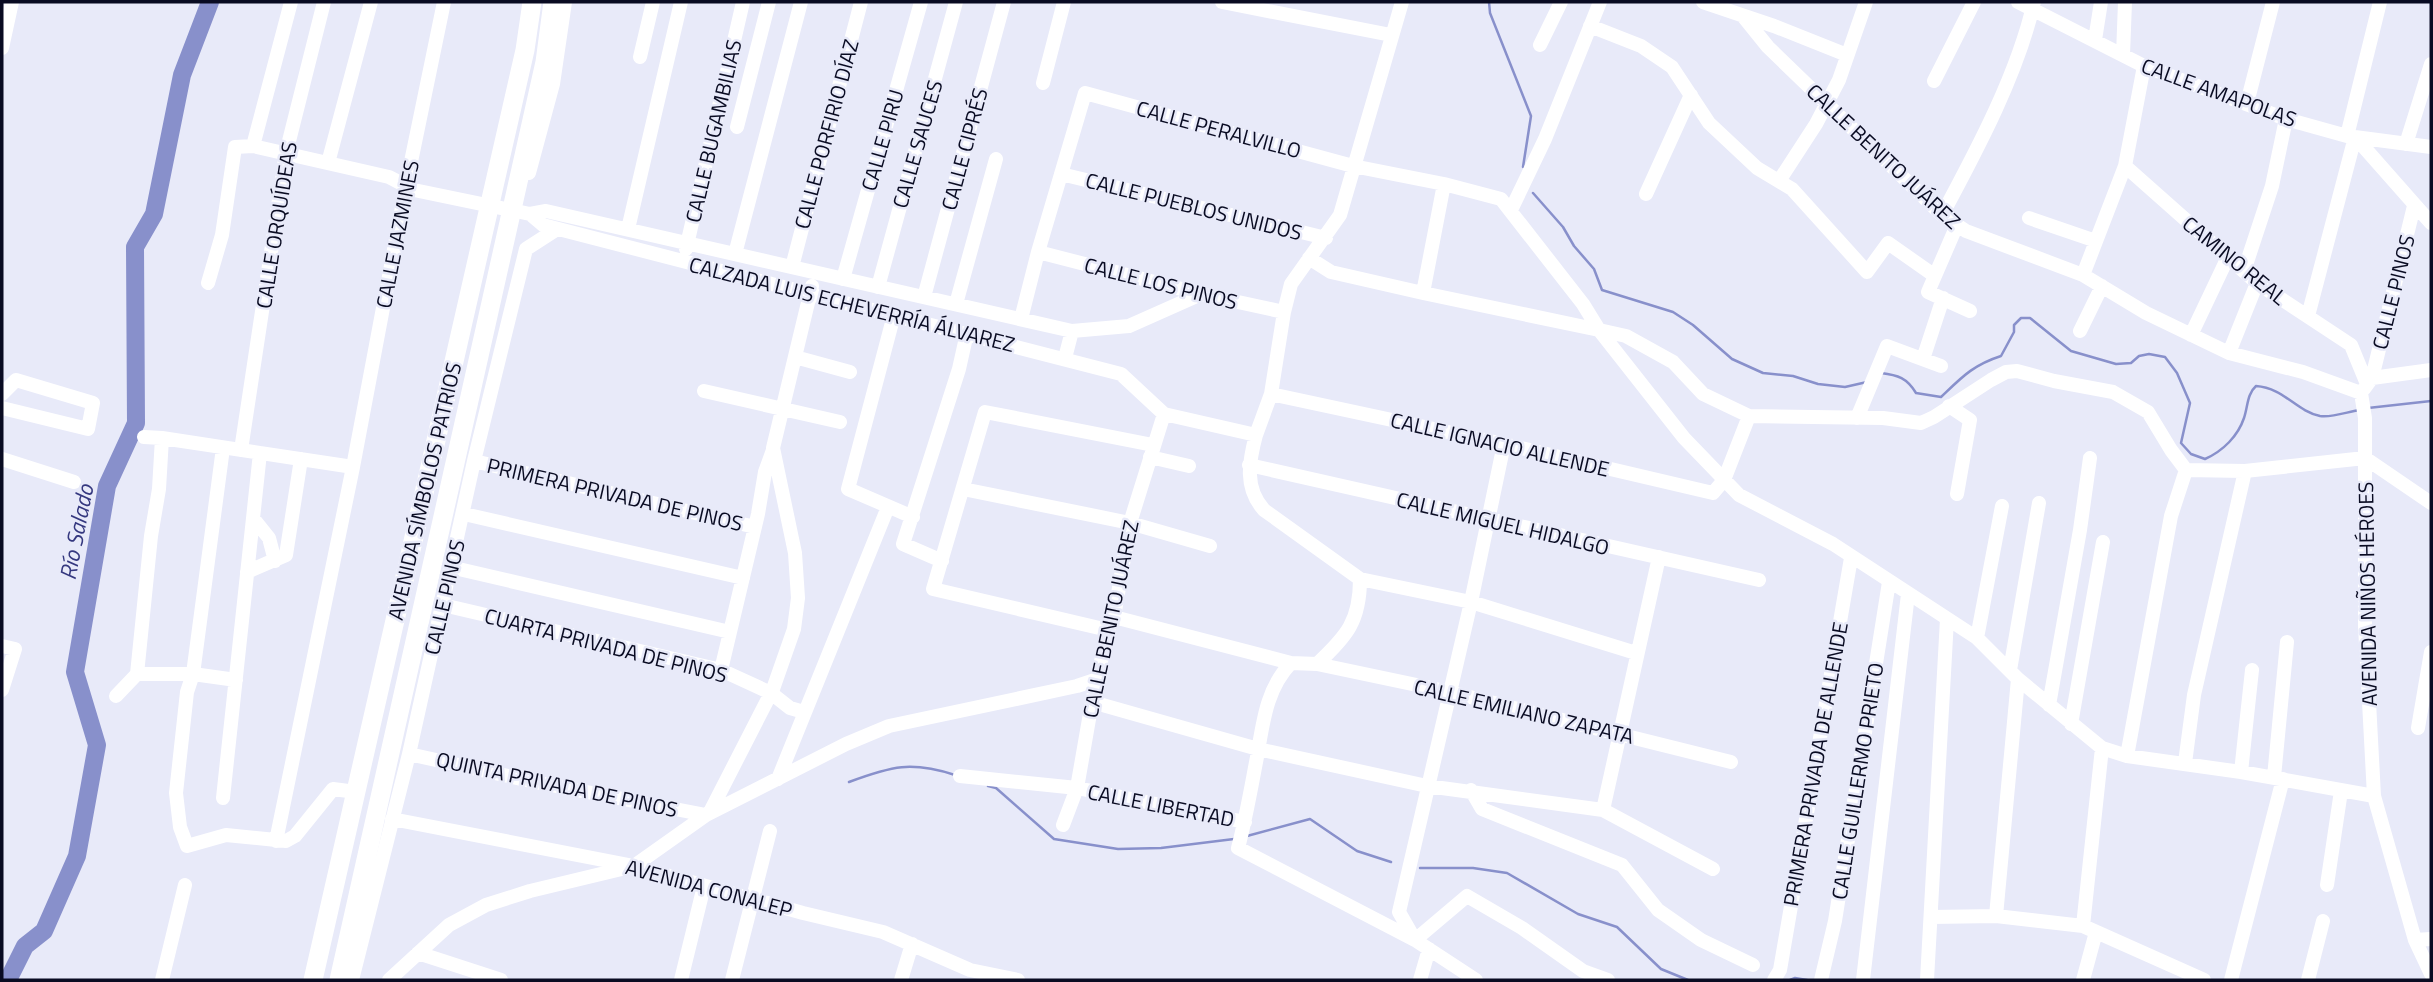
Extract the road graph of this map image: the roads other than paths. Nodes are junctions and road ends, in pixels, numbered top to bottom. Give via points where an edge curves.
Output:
1 (12, 2) edge
2 (291, 2) edge
3 (324, 2) edge
4 (371, 2) edge
5 (444, 2) edge
6 (532, 2) edge
7 (553, 2) edge
8 (565, 2) edge
9 (653, 2) edge
10 (681, 2) edge
11 (743, 2) edge
12 (769, 2) edge
13 (802, 2) edge
14 (861, 2) edge
15 (921, 2) edge
16 (956, 2) edge
17 (1003, 2) edge
18 (1064, 2) edge
19 (1222, 2) edge
20 (1402, 2) edge
21 (1561, 2) edge
22 (1600, 2) edge
23 (1703, 2) edge
24 (1866, 2) edge
25 (1974, 2) edge
26 (2018, 2) edge
27 (2101, 2) edge
28 (2126, 2) edge
29 (2273, 2) edge
30 (2380, 2) edge
31 (2033, 6) edge
32 (1743, 16) junction
33 (1590, 26) junction
34 (1391, 35) junction
35 (2095, 40) junction
36 (1540, 45) dead end
37 (2, 48) edge
38 (1847, 55) junction
39 (2123, 55) junction
40 (640, 57) dead end
41 (2431, 64) edge
42 (2144, 66) junction
43 (1934, 81) dead end
44 (1043, 83) dead end
45 (1691, 96) junction
46 (1827, 102) junction
47 (2246, 103) junction
48 (2286, 119) junction
49 (737, 127) dead end
50 (2351, 137) junction
51 (2406, 144) junction
52 (253, 146) junction
53 (2431, 147) edge
54 (286, 153) junction
55 (996, 159) dead end
56 (328, 163) junction
57 (1353, 166) junction
58 (2125, 166) junction
59 (1061, 174) junction
60 (1779, 181) junction
61 (1444, 184) junction
62 (406, 186) junction
63 (517, 188) junction
64 (1646, 194) dead end
65 (489, 206) junction
66 (2414, 206) junction
67 (1511, 210) junction
68 (521, 213) junction
69 (1942, 215) junction
70 (2029, 218) dead end
71 (2431, 223) edge
72 (1956, 225) junction
73 (557, 229) junction
74 (628, 229) junction
75 (1326, 238) junction
76 (2096, 241) junction
77 (688, 243) junction
78 (1038, 252) junction
79 (735, 254) junction
80 (2228, 257) junction
81 (1309, 258) junction
82 (684, 261) junction
83 (792, 267) junction
84 (2244, 271) junction
85 (816, 272) junction
86 (2083, 275) junction
87 (1935, 276) junction
88 (843, 279) junction
89 (2258, 283) junction
90 (208, 284) dead end
91 (2102, 286) junction
92 (878, 287) junction
93 (810, 293) junction
94 (1423, 293) junction
95 (1201, 294) junction
96 (924, 297) junction
97 (1943, 298) junction
98 (956, 304) junction
99 (1970, 311) dead end
100 (1284, 312) junction
101 (894, 315) junction
102 (2308, 316) junction
103 (1021, 319) junction
104 (1599, 330) junction
105 (1072, 331) junction
106 (2080, 331) dead end
107 (967, 333) junction
108 (2191, 335) junction
109 (2229, 354) junction
110 (795, 358) junction
111 (1065, 358) junction
112 (1923, 359) junction
113 (1941, 366) dead end
114 (2431, 370) edge
115 (849, 372) dead end
116 (2366, 388) junction
117 (704, 391) dead end
118 (2, 394) edge
119 (1271, 394) junction
120 (1949, 406) junction
121 (2, 408) edge
122 (783, 409) junction
123 (1859, 411) junction
124 (1164, 414) junction
125 (1749, 416) junction
126 (839, 422) dead end
127 (1256, 435) junction
128 (144, 437) dead end
129 (162, 438) junction
130 (1504, 444) junction
131 (223, 448) junction
132 (773, 448) junction
133 (241, 450) junction
134 (1152, 451) junction
135 (260, 453) junction
136 (1733, 458) junction
137 (2090, 458) dead end
138 (2365, 458) junction
139 (2, 459) edge
140 (301, 459) junction
141 (474, 461) junction
142 (1707, 462) junction
143 (1249, 465) junction
144 (1189, 466) dead end
145 (353, 467) junction
146 (2186, 470) junction
147 (2245, 471) junction
148 (1724, 480) junction
149 (74, 482) dead end
150 (963, 489) junction
151 (458, 494) junction
152 (1957, 494) dead end
153 (2430, 500) edge
154 (2039, 503) dead end
155 (2002, 506) dead end
156 (888, 507) junction
157 (464, 514) junction
158 (913, 517) junction
159 (253, 518) junction
160 (1487, 520) junction
161 (1130, 523) junction
162 (755, 527) junction
163 (2103, 542) dead end
164 (1210, 546) dead end
165 (1659, 557) junction
166 (1851, 558) junction
167 (275, 561) junction
168 (942, 561) junction
169 (450, 568) junction
170 (247, 572) junction
171 (743, 578) junction
172 (1360, 579) junction
173 (1759, 580) dead end
174 (1889, 582) junction
175 (1908, 594) junction
176 (1471, 602) junction
177 (443, 605) junction
178 (1947, 619) junction
179 (1111, 623) junction
180 (730, 632) junction
181 (1976, 638) junction
182 (2287, 642) dead end
183 (2, 646) edge
184 (2431, 652) edge
185 (1636, 653) junction
186 (1291, 663) junction
187 (1317, 664) junction
188 (721, 670) junction
189 (2252, 670) dead end
190 (137, 674) junction
191 (193, 674) junction
192 (2014, 675) junction
193 (1098, 679) junction
194 (236, 680) junction
195 (2, 690) edge
196 (1450, 692) junction
197 (771, 693) junction
198 (116, 696) dead end
199 (1092, 702) junction
200 (2049, 705) junction
201 (804, 712) junction
202 (2071, 724) junction
203 (2418, 728) dead end
204 (1622, 733) junction
205 (2102, 748) junction
206 (1258, 749) junction
207 (408, 754) junction
208 (2127, 756) junction
209 (1731, 762) dead end
210 (2185, 762) junction
211 (2241, 772) junction
212 (960, 776) dead end
213 (2278, 778) junction
214 (778, 779) junction
215 (1427, 786) junction
216 (1077, 788) junction
217 (1471, 790) junction
218 (2341, 791) junction
219 (356, 792) junction
220 (2374, 796) junction
221 (223, 798) dead end
222 (1603, 810) junction
223 (708, 813) junction
224 (392, 819) junction
225 (1245, 822) junction
226 (1063, 825) dead end
227 (770, 831) dead end
228 (276, 841) junction
229 (634, 866) junction
230 (1713, 869) dead end
231 (370, 875) junction
232 (185, 885) dead end
233 (704, 886) junction
234 (2327, 886) dead end
235 (753, 899) junction
236 (1996, 916) junction
237 (1931, 917) junction
238 (2323, 921) dead end
239 (2089, 929) junction
240 (2431, 939) edge
241 (1415, 940) junction
242 (2416, 940) junction
243 (912, 943) junction
244 (1429, 949) junction
245 (418, 953) junction
246 (2424, 960) junction
247 (1753, 965) dead end
248 (2431, 974) edge
249 (1581, 975) edge
250 (1777, 975) edge
251 (162, 980) edge
252 (313, 980) edge
253 (339, 980) edge
254 (352, 980) edge
255 (389, 980) edge
256 (501, 980) edge
257 (681, 980) edge
258 (732, 980) edge
259 (901, 980) edge
260 (1018, 980) edge
261 (1420, 980) edge
262 (1476, 980) edge
263 (1608, 980) edge
264 (1821, 980) edge
265 (1863, 980) edge
266 (1927, 980) edge
267 (2082, 980) edge
268 (2204, 980) edge
269 (2231, 980) edge
270 (2308, 980) edge
271 (2423, 980) edge

1 - 37 street
2 - 52 street
3 - 54 street, CALLE ORQUÍDEAS
4 - 56 street
5 - 62 street, CALLE JAZMINES
6 - 65 highway, AVENIDA SÍMBOLOS PATRIOS
7 - 63 highway, AVENIDA SÍMBOLOS PATRIOS via 545,62
8 - 63 street via 553,84 529,174
9 - 40 street
10 - 74 street
11 - 77 street, CALLE BUGAMBILIAS
12 - 49 street
13 - 79 street
14 - 83 street, CALLE PORFIRIO DÍAZ
15 - 88 street, CALLE PIRU
16 - 92 street, CALLE SAUCES
17 - 96 street, CALLE CIPRÉS
18 - 44 street
19 - 34 street
20 - 34 street
21 - 36 street
22 - 33 street
23 - 32 street
24 - 38 street
25 - 43 street
26 - 31 street, CALLE AMAPOLAS
27 - 35 street
28 - 39 street
29 - 47 street
30 - 50 street
31 - 35 street, CALLE AMAPOLAS
31 - 69 street via 1983,139
32 - 38 street
32 - 46 street, CALLE BENITO JUÁREZ via 1768,47
33 - 45 street via 1651,51 1672,67
33 - 67 street
34 - 57 street
35 - 39 street, CALLE AMAPOLAS
38 - 46 street
39 - 42 street, CALLE AMAPOLAS
41 - 51 street
42 - 47 street, CALLE AMAPOLAS
42 - 58 street
45 - 60 street via 1709,123 1757,168
45 - 64 street
46 - 60 street
46 - 69 street, CALLE BENITO JUÁREZ
47 - 48 street, CALLE AMAPOLAS
48 - 50 street, CALLE AMAPOLAS
48 - 84 street via 2272,186
50 - 51 street, CALLE AMAPOLAS
50 - 66 street
50 - 102 street
51 - 53 street, CALLE AMAPOLAS
52 - 54 street, CALZADA LUIS ECHEVERRÍA ÁLVAREZ
52 - 90 street, CALZADA LUIS ECHEVERRÍA ÁLVAREZ via 235,147 222,234
54 - 56 street, CALZADA LUIS ECHEVERRÍA ÁLVAREZ
54 - 133 street, CALLE ORQUÍDEAS
55 - 98 street
56 - 62 street, CALZADA LUIS ECHEVERRÍA ÁLVAREZ via 389,177
57 - 59 street, CALLE PERALVILLO via 1086,93
57 - 61 street, CALLE PERALVILLO
57 - 75 street via 1340,215
58 - 76 street
58 - 80 street, CAMINO REAL
59 - 75 street, CALLE PUEBLOS UNIDOS
59 - 78 street
60 - 87 street via 1792,189 1867,272 1888,243
61 - 67 street, CALLE PERALVILLO via 1501,199
61 - 94 street
62 - 65 street, CALZADA LUIS ECHEVERRÍA ÁLVAREZ
62 - 145 street, CALLE JAZMINES
63 - 68 highway, AVENIDA SÍMBOLOS PATRIOS
65 - 68 street, CALZADA LUIS ECHEVERRÍA ÁLVAREZ
65 - 219 highway, AVENIDA SÍMBOLOS PATRIOS
66 - 71 street
66 - 116 street, CALLE PINOS
67 - 104 street
68 - 73 street, CALZADA LUIS ECHEVERRÍA ÁLVAREZ
68 - 74 street, CALZADA LUIS ECHEVERRÍA ÁLVAREZ via 546,211
68 - 151 highway, AVENIDA SÍMBOLOS PATRIOS
69 - 72 street, CALLE BENITO JUÁREZ
70 - 76 street
72 - 86 street, CALLE BENITO JUÁREZ
72 - 87 street
73 - 82 street, CALZADA LUIS ECHEVERRÍA ÁLVAREZ
73 - 141 street, CALLE PINOS via 526,249
74 - 77 street, CALZADA LUIS ECHEVERRÍA ÁLVAREZ
75 - 81 street
76 - 86 street
77 - 79 street, CALZADA LUIS ECHEVERRÍA ÁLVAREZ
77 - 82 street, CALLE BUGAMBILIAS
78 - 95 street, CALLE LOS PINOS
78 - 103 street
79 - 83 street, CALZADA LUIS ECHEVERRÍA ÁLVAREZ
80 - 84 street, CAMINO REAL
80 - 108 street
81 - 94 street via 1331,272
81 - 100 street via 1291,284
82 - 93 street, CALZADA LUIS ECHEVERRÍA ÁLVAREZ
83 - 85 street, CALZADA LUIS ECHEVERRÍA ÁLVAREZ
84 - 89 street, CAMINO REAL
85 - 88 street, CALZADA LUIS ECHEVERRÍA ÁLVAREZ
85 - 93 street
86 - 91 street, CALLE BENITO JUÁREZ
87 - 97 street via 1928,292
88 - 92 street, CALZADA LUIS ECHEVERRÍA ÁLVAREZ
89 - 102 street, CAMINO REAL
89 - 109 street
91 - 106 street
91 - 108 street, CALLE BENITO JUÁREZ
92 - 96 street, CALZADA LUIS ECHEVERRÍA ÁLVAREZ
93 - 101 street, CALZADA LUIS ECHEVERRÍA ÁLVAREZ
93 - 110 street
94 - 104 street
95 - 100 street, CALLE LOS PINOS
95 - 105 street, CALZADA LUIS ECHEVERRÍA ÁLVAREZ via 1129,326
96 - 98 street, CALZADA LUIS ECHEVERRÍA ÁLVAREZ
97 - 99 street
97 - 112 street
98 - 103 street, CALZADA LUIS ECHEVERRÍA ÁLVAREZ
100 - 119 street
101 - 107 street, CALZADA LUIS ECHEVERRÍA ÁLVAREZ
101 - 156 street via 848,489
102 - 116 street, CAMINO REAL via 2351,345
103 - 105 street, CALZADA LUIS ECHEVERRÍA ÁLVAREZ
104 - 125 street via 1626,336 1673,362 1703,394
104 - 142 street
105 - 111 street
107 - 111 street, CALZADA LUIS ECHEVERRÍA ÁLVAREZ
107 - 158 street
108 - 109 street, CALLE BENITO JUÁREZ
109 - 116 street, CALLE BENITO JUÁREZ
110 - 115 street
110 - 122 street
111 - 124 street, CALZADA LUIS ECHEVERRÍA ÁLVAREZ via 1121,374
112 - 113 street
112 - 123 street via 1887,346
114 - 116 street, CALLE BENITO JUÁREZ
116 - 138 street, AVENIDA NIÑOS HÉROES
117 - 122 street
118 - 121 street via 16,380 93,402 88,429
119 - 127 street
119 - 130 street, CALLE IGNACIO ALLENDE
120 - 123 street via 1921,423
120 - 146 street via 2017,370 2113,392 2148,412
120 - 152 street via 1970,419
122 - 126 street
122 - 132 street
123 - 125 street
124 - 127 street
124 - 134 street, CALLE BENITO JUÁREZ
125 - 136 street
127 - 143 street
128 - 129 street
129 - 131 street
129 - 190 street
130 - 148 street, CALLE IGNACIO ALLENDE via 1713,493
130 - 160 street
131 - 133 street
131 - 191 street
132 - 162 street
132 - 197 street via 795,553 798,598 794,629
133 - 135 street
134 - 144 street
134 - 150 street via 985,412
134 - 161 street, CALLE BENITO JUÁREZ
135 - 140 street
135 - 159 street
136 - 142 street
136 - 148 street
137 - 200 street
138 - 147 street
138 - 153 street
138 - 220 street, AVENIDA NIÑOS HÉROES via 2365,626
139 - 149 street
140 - 145 street
140 - 167 street via 286,555
141 - 151 street, CALLE PINOS
141 - 162 street, PRIMERA PRIVADA DE PINOS
142 - 148 street
143 - 160 street, CALLE MIGUEL HIDALGO
143 - 172 street via 1255,500 1264,510
145 - 228 street, CALLE JAZMINES
146 - 147 street
146 - 208 street via 2171,516
147 - 210 street via 2194,695
148 - 166 street via 1739,495
150 - 161 street
150 - 168 street
151 - 157 street, CALLE PINOS
151 - 231 highway, AVENIDA SÍMBOLOS PATRIOS
154 - 192 street
155 - 181 street
156 - 158 street
156 - 201 street
157 - 169 street, CALLE PINOS
157 - 171 street
158 - 168 street via 903,544
159 - 167 street via 269,538
159 - 170 street
160 - 165 street, CALLE MIGUEL HIDALGO
160 - 176 street
161 - 164 street
161 - 179 street, CALLE BENITO JUÁREZ
162 - 171 street
163 - 202 street
165 - 173 street, CALLE MIGUEL HIDALGO
165 - 185 street
166 - 174 street
166 - 250 street, PRIMERA PRIVADA DE ALLENDE
167 - 170 street
168 - 179 street via 933,589
169 - 177 street, CALLE PINOS
169 - 180 street
170 - 194 street
171 - 180 street
172 - 176 street
172 - 187 street via 1353,625
174 - 175 street
174 - 264 street, CALLE GUILLERMO PRIETO via 1835,921
175 - 178 street
175 - 265 street
176 - 185 street
176 - 196 street
177 - 188 street, CUARTA PRIVADA DE PINOS
177 - 207 street, CALLE PINOS
178 - 181 street
178 - 237 street
179 - 186 street
179 - 193 street, CALLE BENITO JUÁREZ
180 - 188 street
181 - 192 street
182 - 213 street
183 - 195 street via 15,649
184 - 203 street
185 - 204 street
186 - 187 street, CALLE EMILIANO ZAPATA
186 - 206 street via 1278,676 1270,695
187 - 196 street, CALLE EMILIANO ZAPATA
188 - 197 street, CUARTA PRIVADA DE PINOS
189 - 211 street
190 - 191 street
190 - 198 street
191 - 194 street
191 - 228 street via 176,793 187,846 226,835
192 - 200 street
192 - 236 street
193 - 199 street, CALLE BENITO JUÁREZ
193 - 214 street via 889,726
194 - 221 street
196 - 204 street, CALLE EMILIANO ZAPATA
196 - 215 street
197 - 201 street, CUARTA PRIVADA DE PINOS via 790,708
197 - 223 street
199 - 206 street
199 - 216 street, CALLE BENITO JUÁREZ
200 - 202 street
201 - 214 street
202 - 205 street
204 - 209 street, CALLE EMILIANO ZAPATA
204 - 222 street
205 - 208 street
205 - 239 street
206 - 215 street
206 - 225 street
207 - 223 street, QUINTA PRIVADA DE PINOS
207 - 224 street, CALLE PINOS
208 - 210 street
210 - 211 street
211 - 213 street
212 - 216 street, CALLE LIBERTAD
213 - 218 street
213 - 269 street
214 - 223 street
215 - 217 street
215 - 241 street via 1398,912
216 - 225 street, CALLE LIBERTAD
216 - 226 street, CALLE BENITO JUÁREZ
217 - 222 street
217 - 247 street via 1482,810 1622,864 1658,910 1701,940
218 - 220 street
218 - 234 street
219 - 228 street via 333,789 295,836
219 - 252 highway, AVENIDA SÍMBOLOS PATRIOS
220 - 242 street, AVENIDA NIÑOS HÉROES
222 - 230 street
223 - 229 street
224 - 229 street, AVENIDA CONALEP
224 - 231 street, CALLE PINOS
225 - 241 street via 1238,848
227 - 235 street
229 - 233 street, AVENIDA CONALEP
229 - 245 street via 486,905 449,925
231 - 253 highway, AVENIDA SÍMBOLOS PATRIOS
231 - 254 street, CALLE PINOS
232 - 251 street
233 - 235 street, AVENIDA CONALEP
233 - 257 street
235 - 243 street, AVENIDA CONALEP
235 - 258 street
236 - 237 street
236 - 239 street
237 - 266 street
238 - 270 street
239 - 267 street
239 - 268 street
240 - 242 street
241 - 244 street
241 - 249 street via 1467,896 1522,928
242 - 246 street, AVENIDA NIÑOS HÉROES
243 - 259 street
243 - 260 street, AVENIDA CONALEP via 970,970
244 - 261 street
244 - 262 street
245 - 255 street
245 - 256 street
246 - 248 street, AVENIDA NIÑOS HÉROES
246 - 271 street
249 - 263 street

